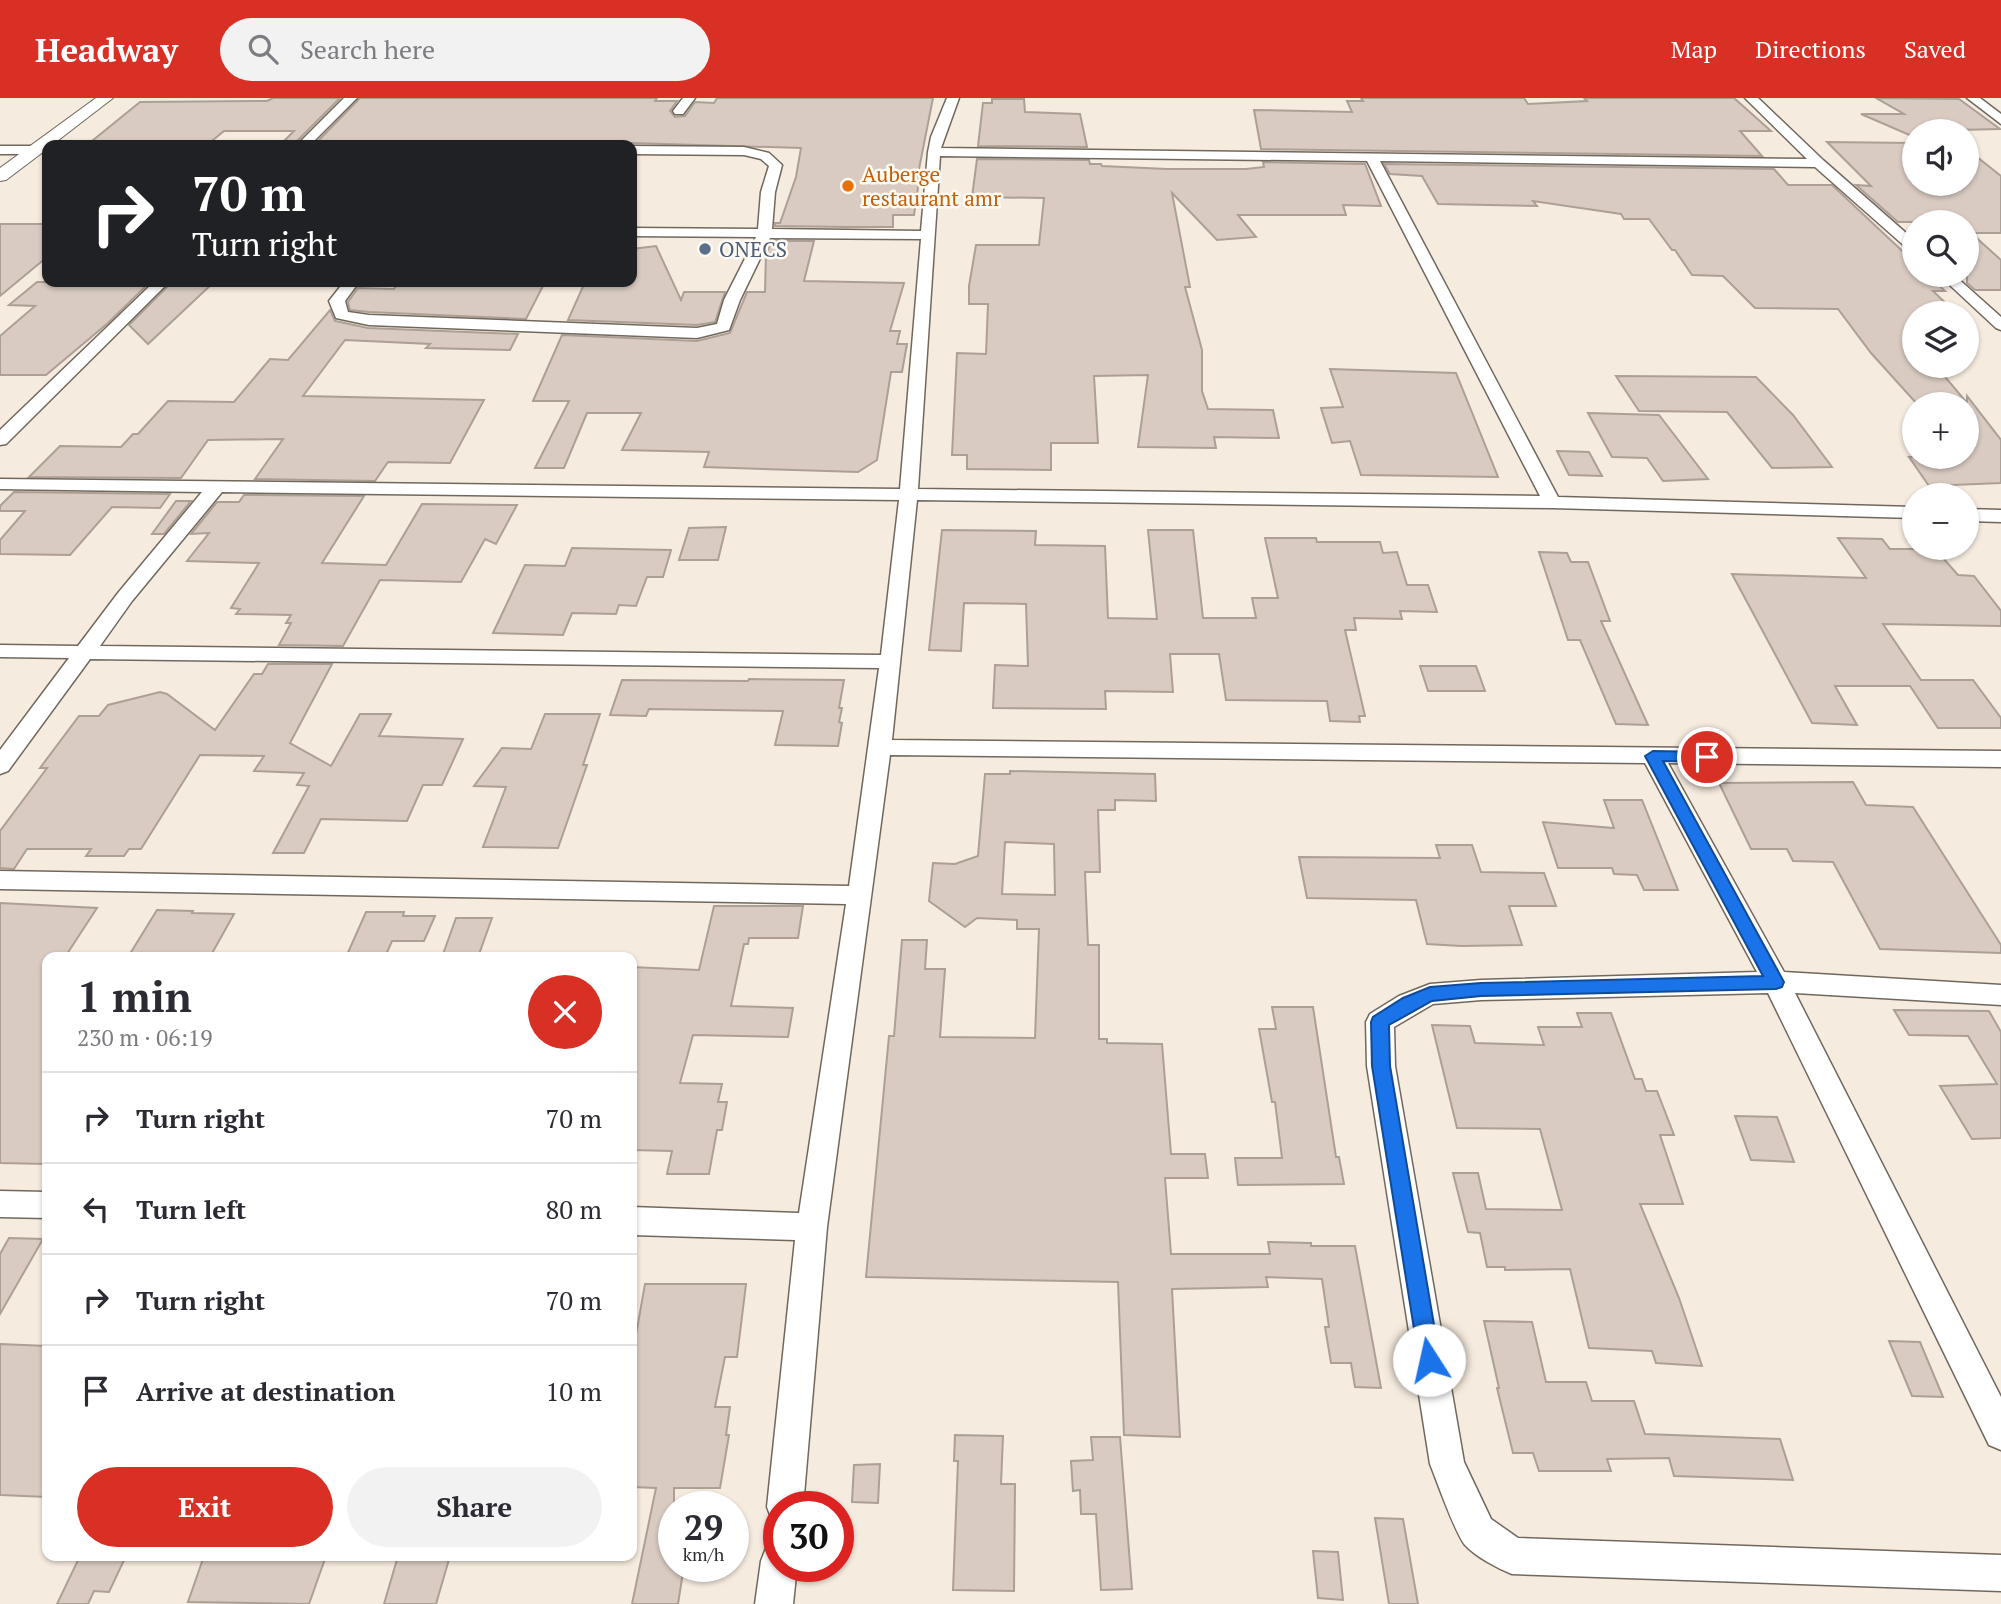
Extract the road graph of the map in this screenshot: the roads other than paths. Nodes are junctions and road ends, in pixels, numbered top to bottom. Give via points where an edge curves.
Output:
1 (106, 98) edge
2 (351, 98) edge
3 (689, 98) edge
4 (953, 98) edge
5 (1751, 98) edge
6 (1973, 98) edge
7 (679, 111) dead end
8 (2001, 120) edge
9 (48, 140) edge
10 (308, 140) edge
11 (42, 144) edge
12 (0, 150) edge
13 (34, 150) junction
14 (637, 150) edge
15 (934, 152) junction
16 (1372, 158) junction
17 (1818, 163) junction
18 (0, 176) edge
19 (637, 232) edge
20 (765, 234) junction
21 (929, 235) junction
22 (1902, 236) edge
23 (157, 287) edge
24 (348, 287) edge
25 (1959, 287) edge
26 (2001, 325) edge
27 (0, 440) edge
28 (0, 484) edge
29 (216, 487) junction
30 (909, 493) junction
31 (1552, 502) junction
32 (1902, 513) edge
33 (1979, 515) edge
34 (2001, 516) edge
35 (0, 651) edge
36 (86, 652) junction
37 (891, 662) junction
38 (881, 747) junction
39 (1653, 756) junction
40 (2001, 759) edge
41 (0, 766) edge
42 (0, 880) edge
43 (860, 895) junction
44 (1776, 982) junction
45 (2001, 996) edge
46 (0, 1204) edge
47 (42, 1205) edge
48 (637, 1222) edge
49 (812, 1227) junction
50 (2001, 1433) edge
51 (787, 1491) edge
52 (2001, 1573) edge
53 (777, 1582) edge
54 (774, 1604) edge

1 - 9 street
2 - 10 street
3 - 7 street
4 - 15 street
5 - 17 street
6 - 8 street
11 - 13 street
12 - 13 street
13 - 18 street
14 - 20 street via 744,151 765,156 776,165 768,192
15 - 16 street
15 - 21 street
16 - 17 street
16 - 31 street
17 - 22 street
19 - 20 street
20 - 21 street
20 - 24 street via 732,300 724,327 697,333 369,320 341,315 337,301
21 - 30 street
23 - 27 street
25 - 26 street
28 - 29 street
29 - 30 street
29 - 36 street
30 - 31 street
30 - 37 street
31 - 32 street
33 - 34 street
35 - 36 street
36 - 37 street
36 - 41 street
37 - 38 street
38 - 39 street
38 - 43 street
39 - 40 street
39 - 44 street
42 - 43 street
43 - 49 street
44 - 45 street
44 - 50 street
44 - 52 street via 1430,994 1380,1022 1383,1079 1447,1464 1478,1532 1512,1556
46 - 47 street
48 - 49 street
49 - 51 street
53 - 54 street

